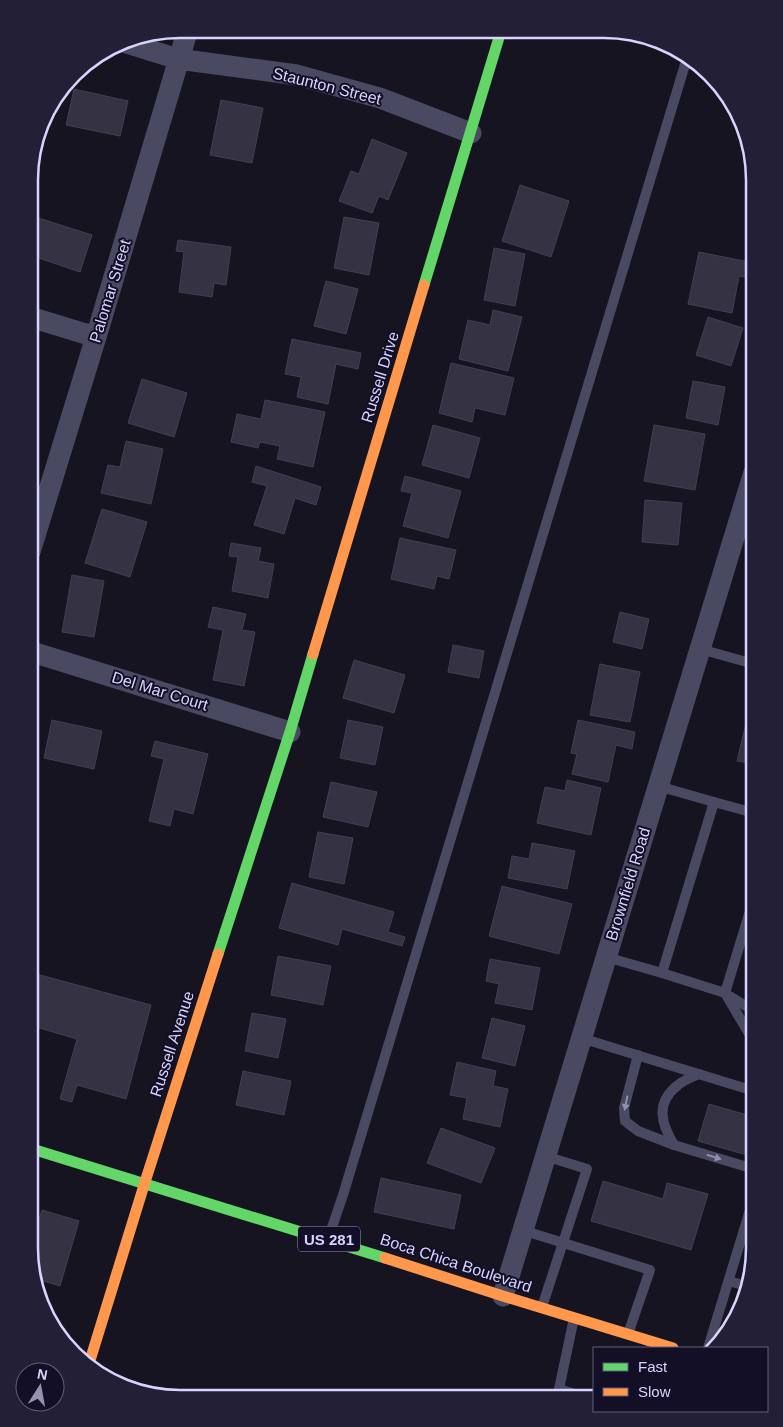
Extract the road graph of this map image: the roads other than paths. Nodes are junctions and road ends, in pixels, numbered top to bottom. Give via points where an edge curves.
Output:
1 (185, 37) edge
2 (499, 37) edge
3 (133, 45) edge
4 (178, 59) junction
5 (685, 63) edge
6 (471, 133) junction
7 (38, 319) edge
8 (96, 337) junction
9 (746, 499) edge
10 (38, 526) edge
11 (700, 649) junction
12 (38, 653) edge
13 (746, 662) edge
14 (290, 732) junction
15 (658, 786) junction
16 (714, 802) junction
17 (745, 811) edge
18 (745, 926) edge
19 (606, 957) junction
20 (662, 973) junction
21 (725, 993) junction
22 (745, 1006) edge
23 (745, 1027) edge
24 (581, 1038) junction
25 (638, 1056) junction
26 (699, 1074) junction
27 (745, 1088) edge
28 (674, 1145) junction
29 (38, 1151) edge
30 (545, 1156) junction
31 (745, 1166) edge
32 (144, 1182) junction
33 (745, 1227) edge
34 (522, 1230) junction
35 (328, 1239) junction
36 (563, 1242) junction
37 (729, 1281) junction
38 (741, 1284) edge
39 (502, 1296) junction
40 (542, 1308) junction
41 (574, 1318) junction
42 (628, 1335) junction
43 (710, 1341) edge
44 (670, 1347) edge
45 (91, 1358) edge
46 (558, 1390) edge

1 - 4 street, Palomar Street
2 - 6 street, Russell Drive
3 - 4 street, Staunton Street
4 - 6 street, Staunton Street via 297,75 380,98
4 - 8 street, Palomar Street
5 - 35 lane
6 - 14 street, Russell Drive
7 - 8 street
8 - 10 street, Palomar Street
9 - 11 street, Brownfield Road
11 - 13 lane
11 - 15 street, Brownfield Road
12 - 14 street, Del Mar Court
14 - 32 street, Russell Avenue
15 - 16 lane
15 - 19 street, Brownfield Road
16 - 17 lane
16 - 20 lane
18 - 21 lane
19 - 20 lane
19 - 24 street, Brownfield Road
20 - 21 lane
21 - 22 lane
21 - 23 lane
24 - 25 lane
24 - 30 street, Brownfield Road
25 - 26 lane
25 -> 28 lane via 624,1108 625,1121 638,1131
26 - 27 lane
26 - 28 lane via 679,1084 664,1104 662,1118
28 -> 31 lane
29 - 32 street, Boca Chica Boulevard / US 281
30 - 34 street, Brownfield Road
30 - 36 lane via 587,1169
32 - 35 street, Boca Chica Boulevard / US 281
32 - 45 street, Russell Avenue
33 - 37 lane
34 - 36 lane
34 - 39 street, Brownfield Road
35 - 39 street, Boca Chica Boulevard / US 281
36 - 40 lane
36 - 42 lane via 650,1270
37 - 38 lane
37 - 43 lane
39 - 40 street, Boca Chica Boulevard / US 281
40 - 41 street, Boca Chica Boulevard / US 281
41 - 42 street, Boca Chica Boulevard / US 281
41 - 46 lane
42 - 44 street, Boca Chica Boulevard / US 281

